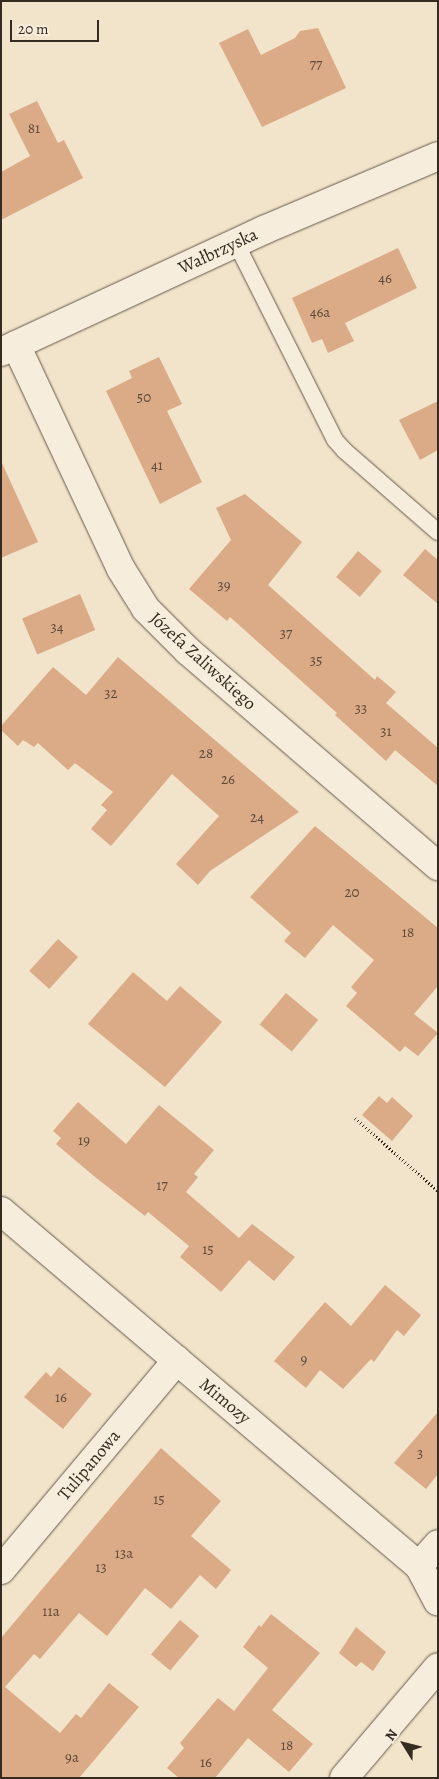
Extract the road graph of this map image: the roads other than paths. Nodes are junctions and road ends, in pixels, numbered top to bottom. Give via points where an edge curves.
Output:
1 (438, 156) edge
2 (236, 243) junction
3 (9, 348) edge
4 (438, 532) edge
5 (438, 866) edge
6 (1, 1212) edge
7 (177, 1360) junction
8 (438, 1544) edge
9 (419, 1566) junction
10 (1, 1570) edge
11 (438, 1601) edge
12 (438, 1667) edge
13 (344, 1778) edge

1 - 2 street, Wałbrzyska
2 - 3 street, Wałbrzyska
2 - 4 lane via 335,440
3 - 5 street, Józefa Zaliwskiego via 121,569 146,610 188,651
6 - 7 street, Mimozy
7 - 9 street, Mimozy
7 - 10 street, Tulipanowa
8 - 9 street
9 - 11 street, Mimozy
12 - 13 street

